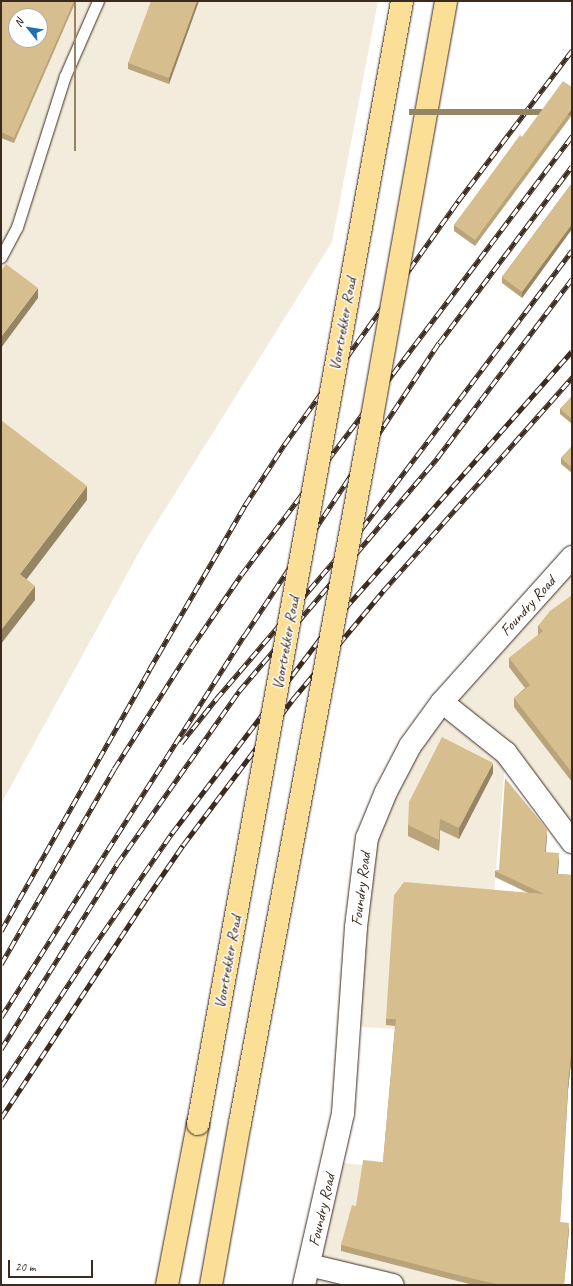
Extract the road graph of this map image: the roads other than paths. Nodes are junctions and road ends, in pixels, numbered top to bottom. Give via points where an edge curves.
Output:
1 (98, 1) edge
2 (402, 1) edge
3 (446, 1) edge
4 (1, 257) edge
5 (572, 557) edge
6 (442, 702) junction
7 (572, 842) edge
8 (307, 1275) edge
9 (167, 1285) edge
10 (211, 1285) edge
11 (393, 1285) edge

1 - 4 lane via 65,76 17,227
2 - 9 main road, Voortrekker Road, bridge
3 - 10 main road, bridge
5 - 6 street, Foundry Road
6 - 7 street via 506,753
6 - 8 street, Foundry Road via 410,746 386,792 367,838 356,927 343,1113
8 - 11 street

